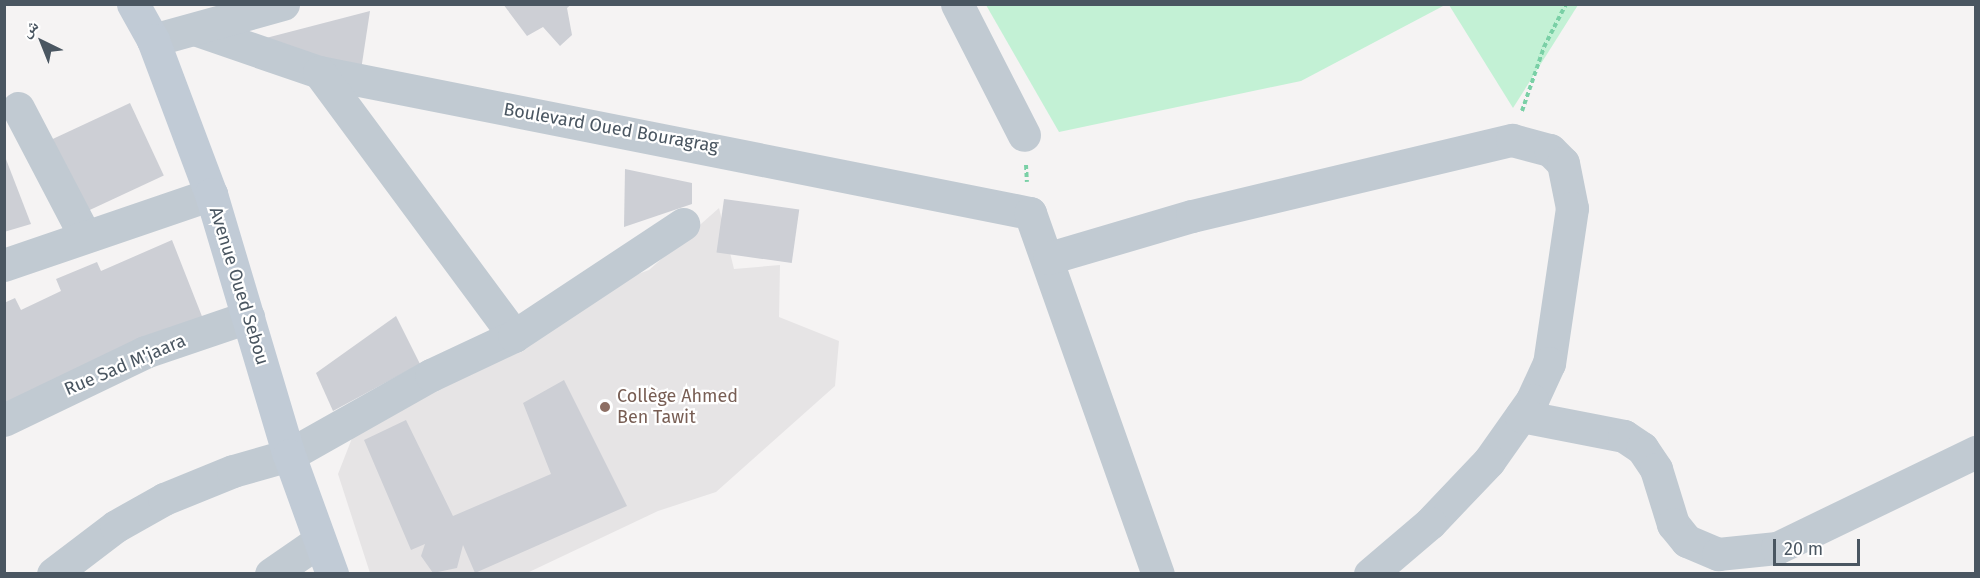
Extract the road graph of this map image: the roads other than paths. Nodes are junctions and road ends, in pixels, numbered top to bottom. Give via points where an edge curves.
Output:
1 (133, 4) edge
2 (283, 4) edge
3 (957, 4) edge
4 (197, 30) junction
5 (153, 40) junction
6 (319, 72) junction
7 (18, 108) dead end
8 (1024, 135) road end
9 (211, 194) junction
10 (683, 225) dead end
11 (85, 236) junction
12 (1049, 258) junction
13 (4, 265) edge
14 (248, 317) junction
15 (514, 336) junction
16 (1521, 416) junction
17 (4, 420) edge
18 (1976, 452) edge
19 (289, 455) junction
20 (319, 541) junction
21 (53, 573) edge
22 (271, 573) edge
23 (332, 573) edge
24 (1158, 573) edge
25 (1370, 573) edge

1 - 5 street, Avenue Oued Sebou
2 - 4 street
3 - 8 street
4 - 5 street
4 - 6 street, Boulevard Oued Bouragrag
5 - 9 street, Avenue Oued Sebou
6 - 12 street, Boulevard Oued Bouragrag via 1030,213
6 - 15 street
7 - 11 street
9 - 11 street
9 - 14 street, Avenue Oued Sebou
10 - 15 street
11 - 13 street
12 - 16 street via 1192,216 1512,140 1550,150 1563,163 1572,208 1549,363
12 - 24 street
14 - 17 street, Rue Sad M'jaara via 145,352
14 - 19 street, Avenue Oued Sebou
15 - 19 street via 431,375
16 - 18 street via 1624,436 1642,448 1656,469 1673,524 1687,541 1718,554 1777,548
16 - 25 street via 1482,468 1430,523
19 - 20 street, Avenue Oued Sebou
19 - 21 street via 233,471 164,499 116,526
20 - 22 street
20 - 23 street, Avenue Oued Sebou

